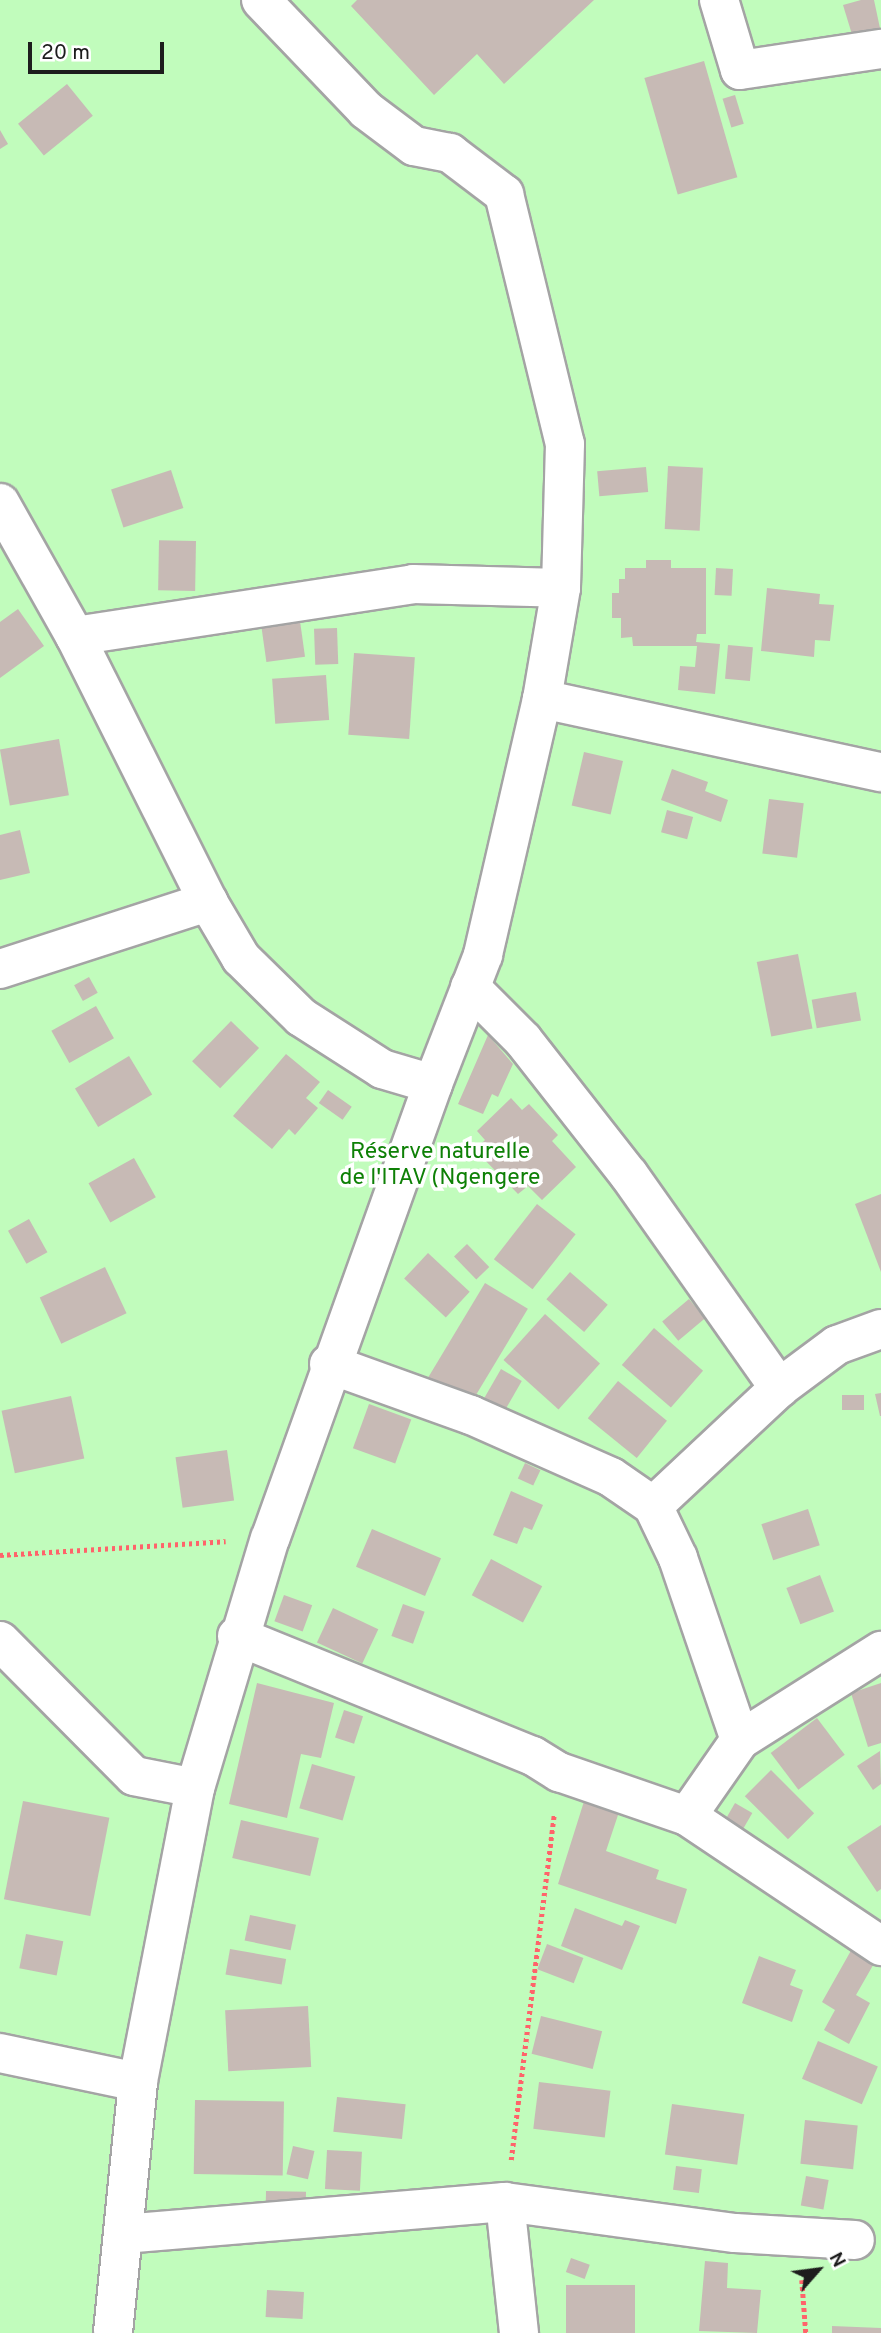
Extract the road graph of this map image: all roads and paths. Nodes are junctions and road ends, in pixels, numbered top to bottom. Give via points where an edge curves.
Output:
1 (261, 0) edge
2 (719, 0) edge
3 (881, 49) edge
4 (5, 525) edge
5 (561, 588) junction
6 (75, 636) junction
7 (542, 699) junction
8 (881, 772) edge
9 (208, 902) junction
10 (0, 969) edge
11 (470, 987) junction
12 (433, 1084) junction
13 (881, 1329) edge
14 (329, 1364) junction
15 (779, 1388) junction
16 (653, 1506) junction
17 (270, 1538) junction
18 (0, 1555) edge
19 (237, 1636) junction
20 (0, 1641) edge
21 (881, 1651) edge
22 (740, 1740) junction
23 (559, 1772) junction
24 (195, 1788) junction
25 (687, 1816) junction
26 (881, 1947) edge
27 (0, 2053) edge
28 (138, 2082) junction
29 (505, 2202) junction
30 (123, 2234) junction
31 (799, 2237) junction
32 (855, 2240) dead end
33 (113, 2333) edge
34 (519, 2333) edge
35 (806, 2333) edge

1 - 5 street via 366,110 414,146 450,153 503,194 565,444
2 - 3 street via 740,70
4 - 6 street
5 - 6 street via 413,583
5 - 7 street
6 - 9 street
7 - 8 street
7 - 11 street via 483,955
9 - 10 street
9 - 12 street via 241,958 301,1017 382,1069
11 - 12 street
11 - 15 street via 523,1040 629,1175
12 - 14 street
13 - 15 street via 837,1345
14 - 16 street via 471,1415 611,1477
14 - 17 street
15 - 16 street
16 - 22 street via 678,1558
17 - 18 path
17 - 19 street
19 - 23 street via 533,1756
19 - 24 street
20 - 24 street via 134,1776
21 - 22 street
22 - 25 street
23 - 25 street
23 - 29 path
24 - 28 street
25 - 26 street
27 - 28 street
28 - 30 street
29 - 30 street
29 - 31 street via 735,2233
29 - 34 street
30 - 33 street
31 - 32 street
31 - 35 path

